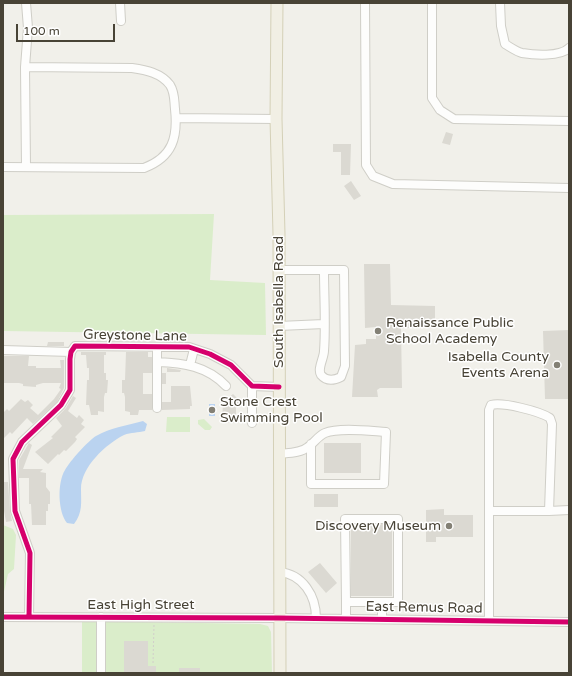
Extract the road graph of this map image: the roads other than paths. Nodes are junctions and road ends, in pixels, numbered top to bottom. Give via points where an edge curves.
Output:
1 (26, 3) edge
2 (120, 3) edge
3 (277, 3) edge
4 (365, 3) edge
5 (432, 3) edge
6 (500, 3) edge
7 (121, 21) dead end
8 (569, 48) edge
9 (25, 68) junction
10 (176, 118) junction
11 (276, 119) junction
12 (569, 121) edge
13 (3, 167) edge
14 (26, 168) junction
15 (569, 188) edge
16 (279, 270) junction
17 (324, 270) junction
18 (324, 324) junction
19 (279, 326) junction
20 (157, 347) junction
21 (73, 349) junction
22 (194, 349) junction
23 (3, 350) edge
24 (157, 362) junction
25 (190, 365) junction
26 (226, 386) dead end
27 (252, 386) junction
28 (278, 387) junction
29 (157, 408) dead end
30 (252, 423) dead end
31 (311, 444) junction
32 (279, 454) junction
33 (569, 510) edge
34 (489, 511) junction
35 (549, 511) junction
36 (279, 572) junction
37 (346, 602) junction
38 (382, 602) junction
39 (3, 617) edge
40 (29, 617) junction
41 (101, 617) junction
42 (279, 618) junction
43 (316, 618) junction
44 (346, 619) junction
45 (382, 620) junction
46 (489, 621) junction
47 (569, 622) edge
48 (101, 673) edge
49 (280, 673) edge

1 - 9 street via 28,28
2 - 7 street
3 - 11 main road, South Isabella Road
4 - 15 street via 366,165 373,176 393,184
5 - 12 street via 432,98 440,110 454,119
6 - 8 street via 505,44 521,53 547,54 565,52
9 - 10 street via 145,70 161,77 169,84 174,93
9 - 14 street
10 - 11 street
10 - 14 street via 174,140 170,150 154,164 144,168
11 - 16 main road, South Isabella Road
13 - 14 street
16 - 17 street
16 - 19 main road, South Isabella Road
17 - 18 street
17 - 18 street via 344,270 345,366 341,377 333,380 321,375 320,371 325,350
18 - 19 street
19 - 28 main road, South Isabella Road
20 - 21 street, Greystone Lane
20 - 22 street, Greystone Lane
20 - 24 street
21 - 23 street, Greystone Lane
21 - 40 street via 70,390 61,405 22,442 13,459 15,511 30,553
22 - 25 street
22 - 27 street, Greystone Lane via 231,364
24 - 25 street
24 - 29 street
25 - 26 street via 211,373
27 - 28 street
27 - 30 street
28 - 32 main road, South Isabella Road
31 - 31 street via 321,435 332,431 386,432 384,484 311,484
31 - 32 street via 303,450
32 - 36 main road, South Isabella Road
33 - 35 street
34 - 35 street
34 - 35 street via 489,410 491,405 496,403 550,418 552,424
34 - 46 street
36 - 42 main road, South Isabella Road
36 - 43 street via 290,574 299,580 312,594
37 - 38 street
37 - 38 street via 345,519 398,518 398,602
37 - 44 street
38 - 45 street
39 - 40 street, East High Street
40 - 41 street, East High Street
41 - 42 street, East High Street
41 - 48 street
42 - 43 street, East Remus Road
42 - 49 main road, South Isabella Road
43 - 44 street, East Remus Road
44 - 45 street, East Remus Road
45 - 46 street, East Remus Road
46 - 47 street, East Remus Road

